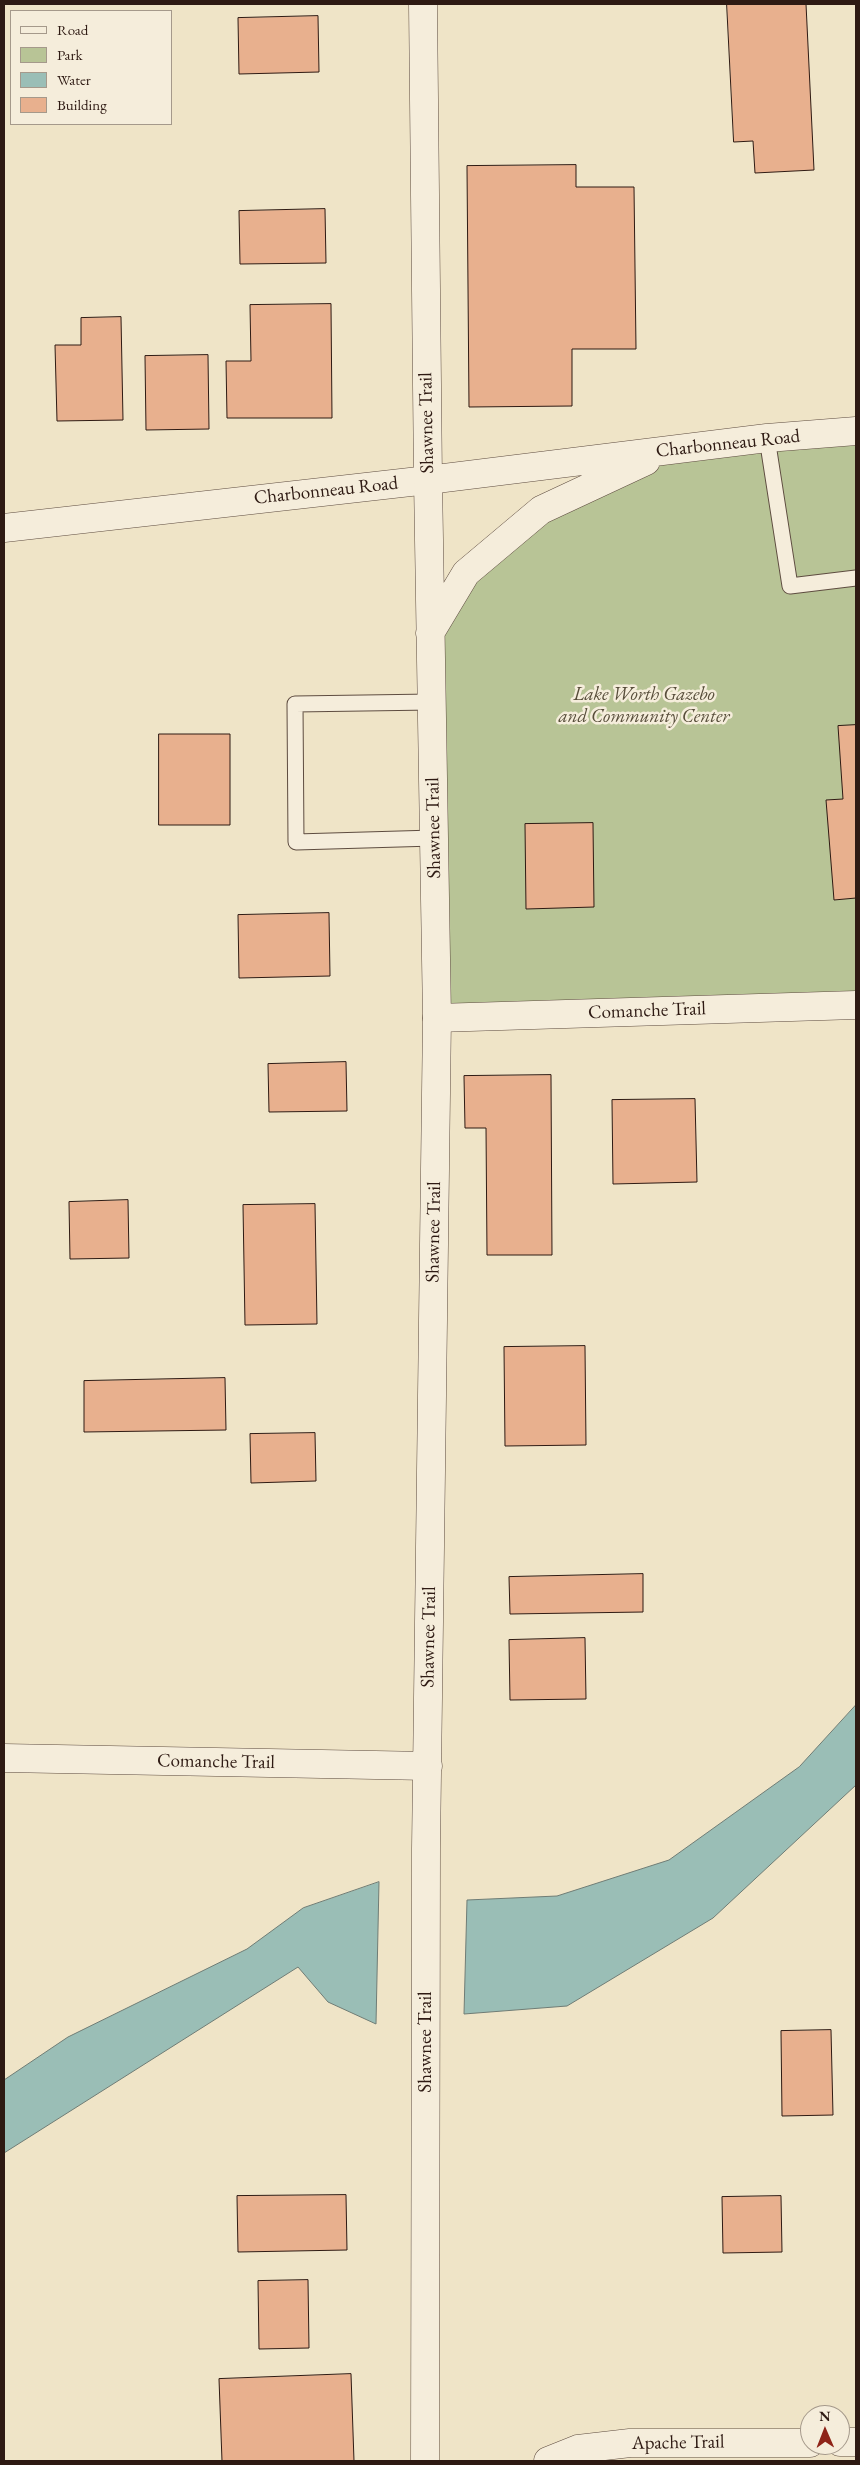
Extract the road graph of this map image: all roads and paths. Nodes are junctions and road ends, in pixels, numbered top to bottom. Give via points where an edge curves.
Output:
1 (424, 4) edge
2 (856, 430) edge
3 (767, 438) junction
4 (669, 450) junction
5 (428, 480) junction
6 (4, 528) edge
7 (856, 578) edge
8 (430, 633) junction
9 (432, 702) junction
10 (434, 838) junction
11 (856, 1005) edge
12 (437, 1018) junction
13 (4, 1758) edge
14 (428, 1766) junction
15 (800, 2442) edge
16 (425, 2461) edge
17 (548, 2461) edge

1 - 5 street, Shawnee Trail
2 - 3 street, Charbonneau Road
3 - 4 street, Charbonneau Road
3 - 7 lane via 790,586
4 - 5 street, Charbonneau Road
4 - 8 street via 541,510 466,573
5 - 6 street, Charbonneau Road
5 - 8 street, Shawnee Trail
8 - 9 street, Shawnee Trail
9 - 10 street, Shawnee Trail
9 - 10 lane via 295,704 296,842
10 - 12 street, Shawnee Trail
11 - 12 street, Comanche Trail
12 - 14 street, Shawnee Trail
13 - 14 street, Comanche Trail
14 - 16 street, Shawnee Trail
15 - 17 street, Apache Trail via 630,2443 578,2449

